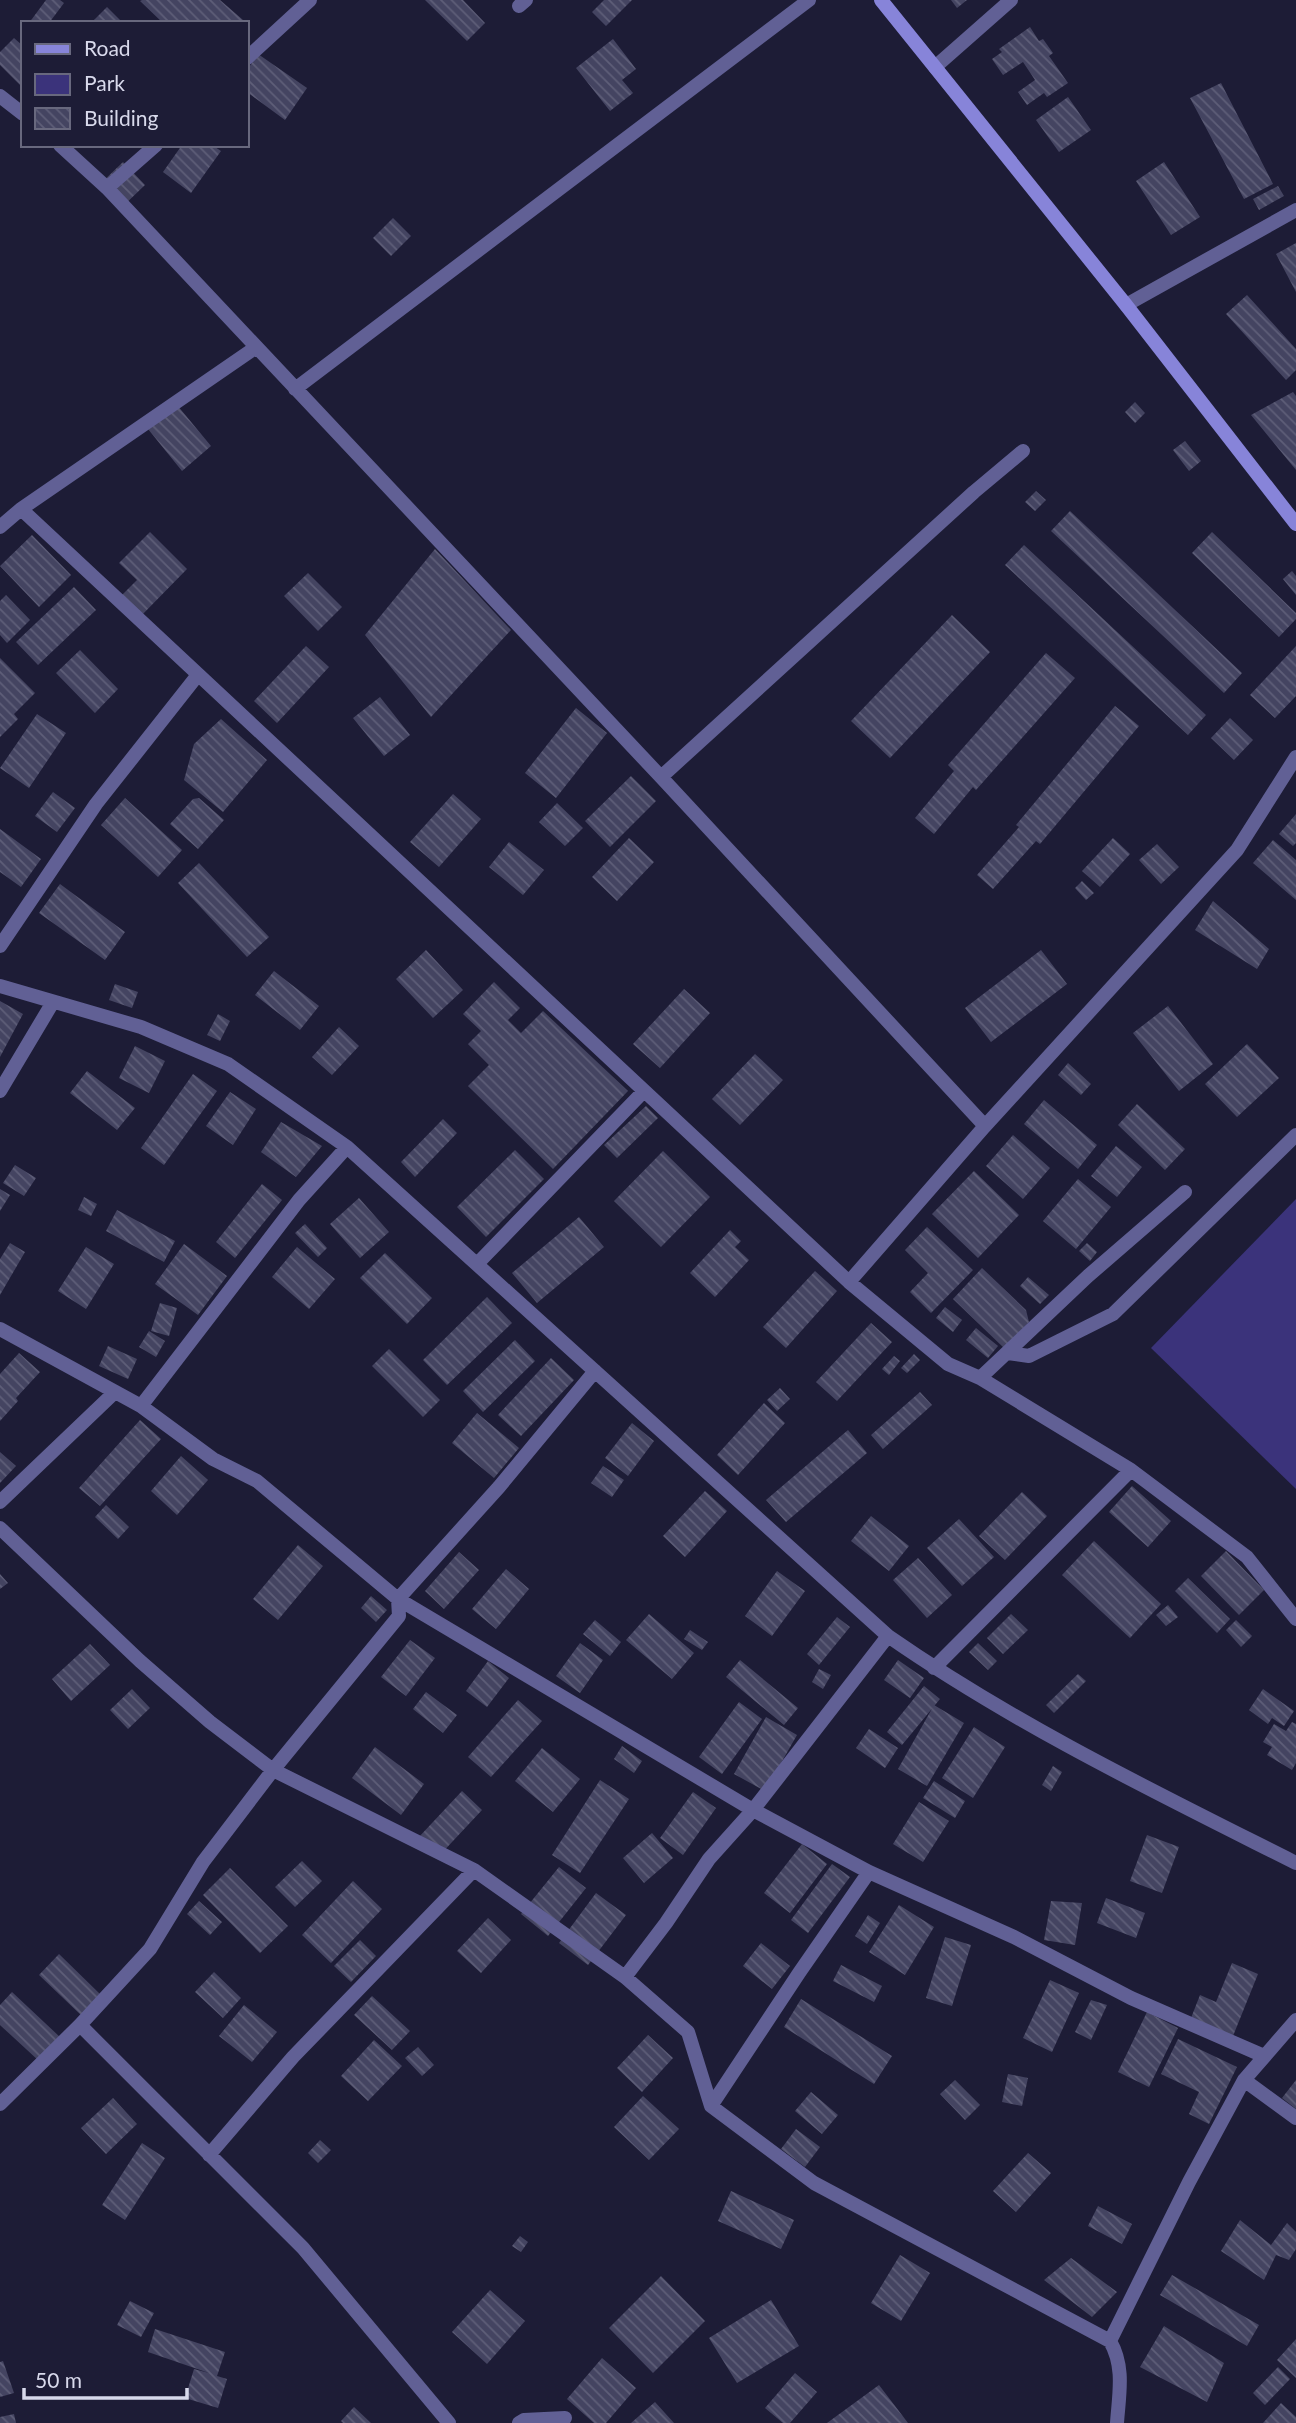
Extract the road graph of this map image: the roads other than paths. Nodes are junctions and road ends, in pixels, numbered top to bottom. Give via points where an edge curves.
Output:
1 (310, 0) edge
2 (809, 0) edge
3 (881, 0) edge
4 (1011, 0) edge
5 (248, 57) edge
6 (935, 67) junction
7 (0, 96) edge
8 (21, 112) edge
9 (62, 147) edge
10 (154, 147) edge
11 (107, 188) junction
12 (1296, 210) edge
13 (1126, 305) junction
14 (256, 348) junction
15 (295, 389) junction
16 (1023, 451) dead end
17 (21, 509) junction
18 (1296, 524) edge
19 (0, 527) edge
20 (197, 676) junction
21 (1296, 757) edge
22 (661, 777) junction
23 (0, 946) edge
24 (0, 986) edge
25 (53, 1002) junction
26 (0, 1091) edge
27 (643, 1091) junction
28 (985, 1126) junction
29 (1296, 1135) edge
30 (347, 1147) junction
31 (1185, 1192) dead end
32 (477, 1264) junction
33 (849, 1282) junction
34 (0, 1329) edge
35 (1007, 1353) junction
36 (595, 1371) junction
37 (980, 1378) junction
38 (115, 1392) junction
39 (141, 1406) junction
40 (1131, 1469) junction
41 (0, 1502) edge
42 (0, 1528) edge
43 (398, 1599) junction
44 (1296, 1619) edge
45 (888, 1636) junction
46 (934, 1668) junction
47 (274, 1770) junction
48 (753, 1810) junction
49 (1296, 1863) edge
50 (474, 1870) junction
51 (869, 1872) junction
52 (625, 1977) junction
53 (1296, 2020) edge
54 (80, 2025) junction
55 (1264, 2056) junction
56 (1244, 2080) junction
57 (0, 2104) edge
58 (711, 2106) junction
59 (1296, 2118) edge
60 (209, 2155) junction
61 (1110, 2342) junction
62 (565, 2418) dead end
63 (449, 2423) edge
64 (519, 2423) edge
65 (1117, 2423) edge

1 - 5 street
2 - 15 street
3 - 6 street
4 - 6 street
6 - 13 street
7 - 8 street
9 - 11 street
10 - 11 street
11 - 14 street
12 - 13 street
13 - 18 street
14 - 15 street
14 - 17 street
15 - 22 street
16 - 22 street
17 - 19 street
17 - 20 street
20 - 23 street via 96,804
20 - 27 street
21 - 28 street via 1237,850
22 - 28 street
24 - 25 street
25 - 26 street
25 - 30 street via 141,1027 228,1064
27 - 32 street
27 - 33 street
28 - 33 street
29 - 35 street via 1113,1314 1029,1356
30 - 32 street
30 - 39 street via 299,1200
31 - 35 street
32 - 36 street
33 - 37 street via 948,1364
34 - 38 street
35 - 37 street
36 - 43 street
36 - 45 street
37 - 40 street
38 - 39 street
38 - 41 street
39 - 43 street via 213,1459 257,1481
40 - 44 street via 1247,1557
40 - 46 street
42 - 47 street via 210,1723
43 - 47 street via 399,1616
43 - 48 street
45 - 46 street
45 - 48 street
46 - 49 street via 1112,1771
47 - 50 street
47 - 54 street via 203,1862 150,1949
48 - 51 street
48 - 52 street via 709,1859
50 - 52 street
50 - 60 street via 293,2057
51 - 55 street via 1014,1937 1131,1998
51 - 58 street
52 - 58 street via 688,2032
53 - 55 street
54 - 57 street
54 - 60 street
55 - 56 street
56 - 59 street
56 - 61 street
58 - 61 street via 814,2183
60 - 63 street via 303,2248
61 - 65 street via 1121,2372
62 - 64 street

